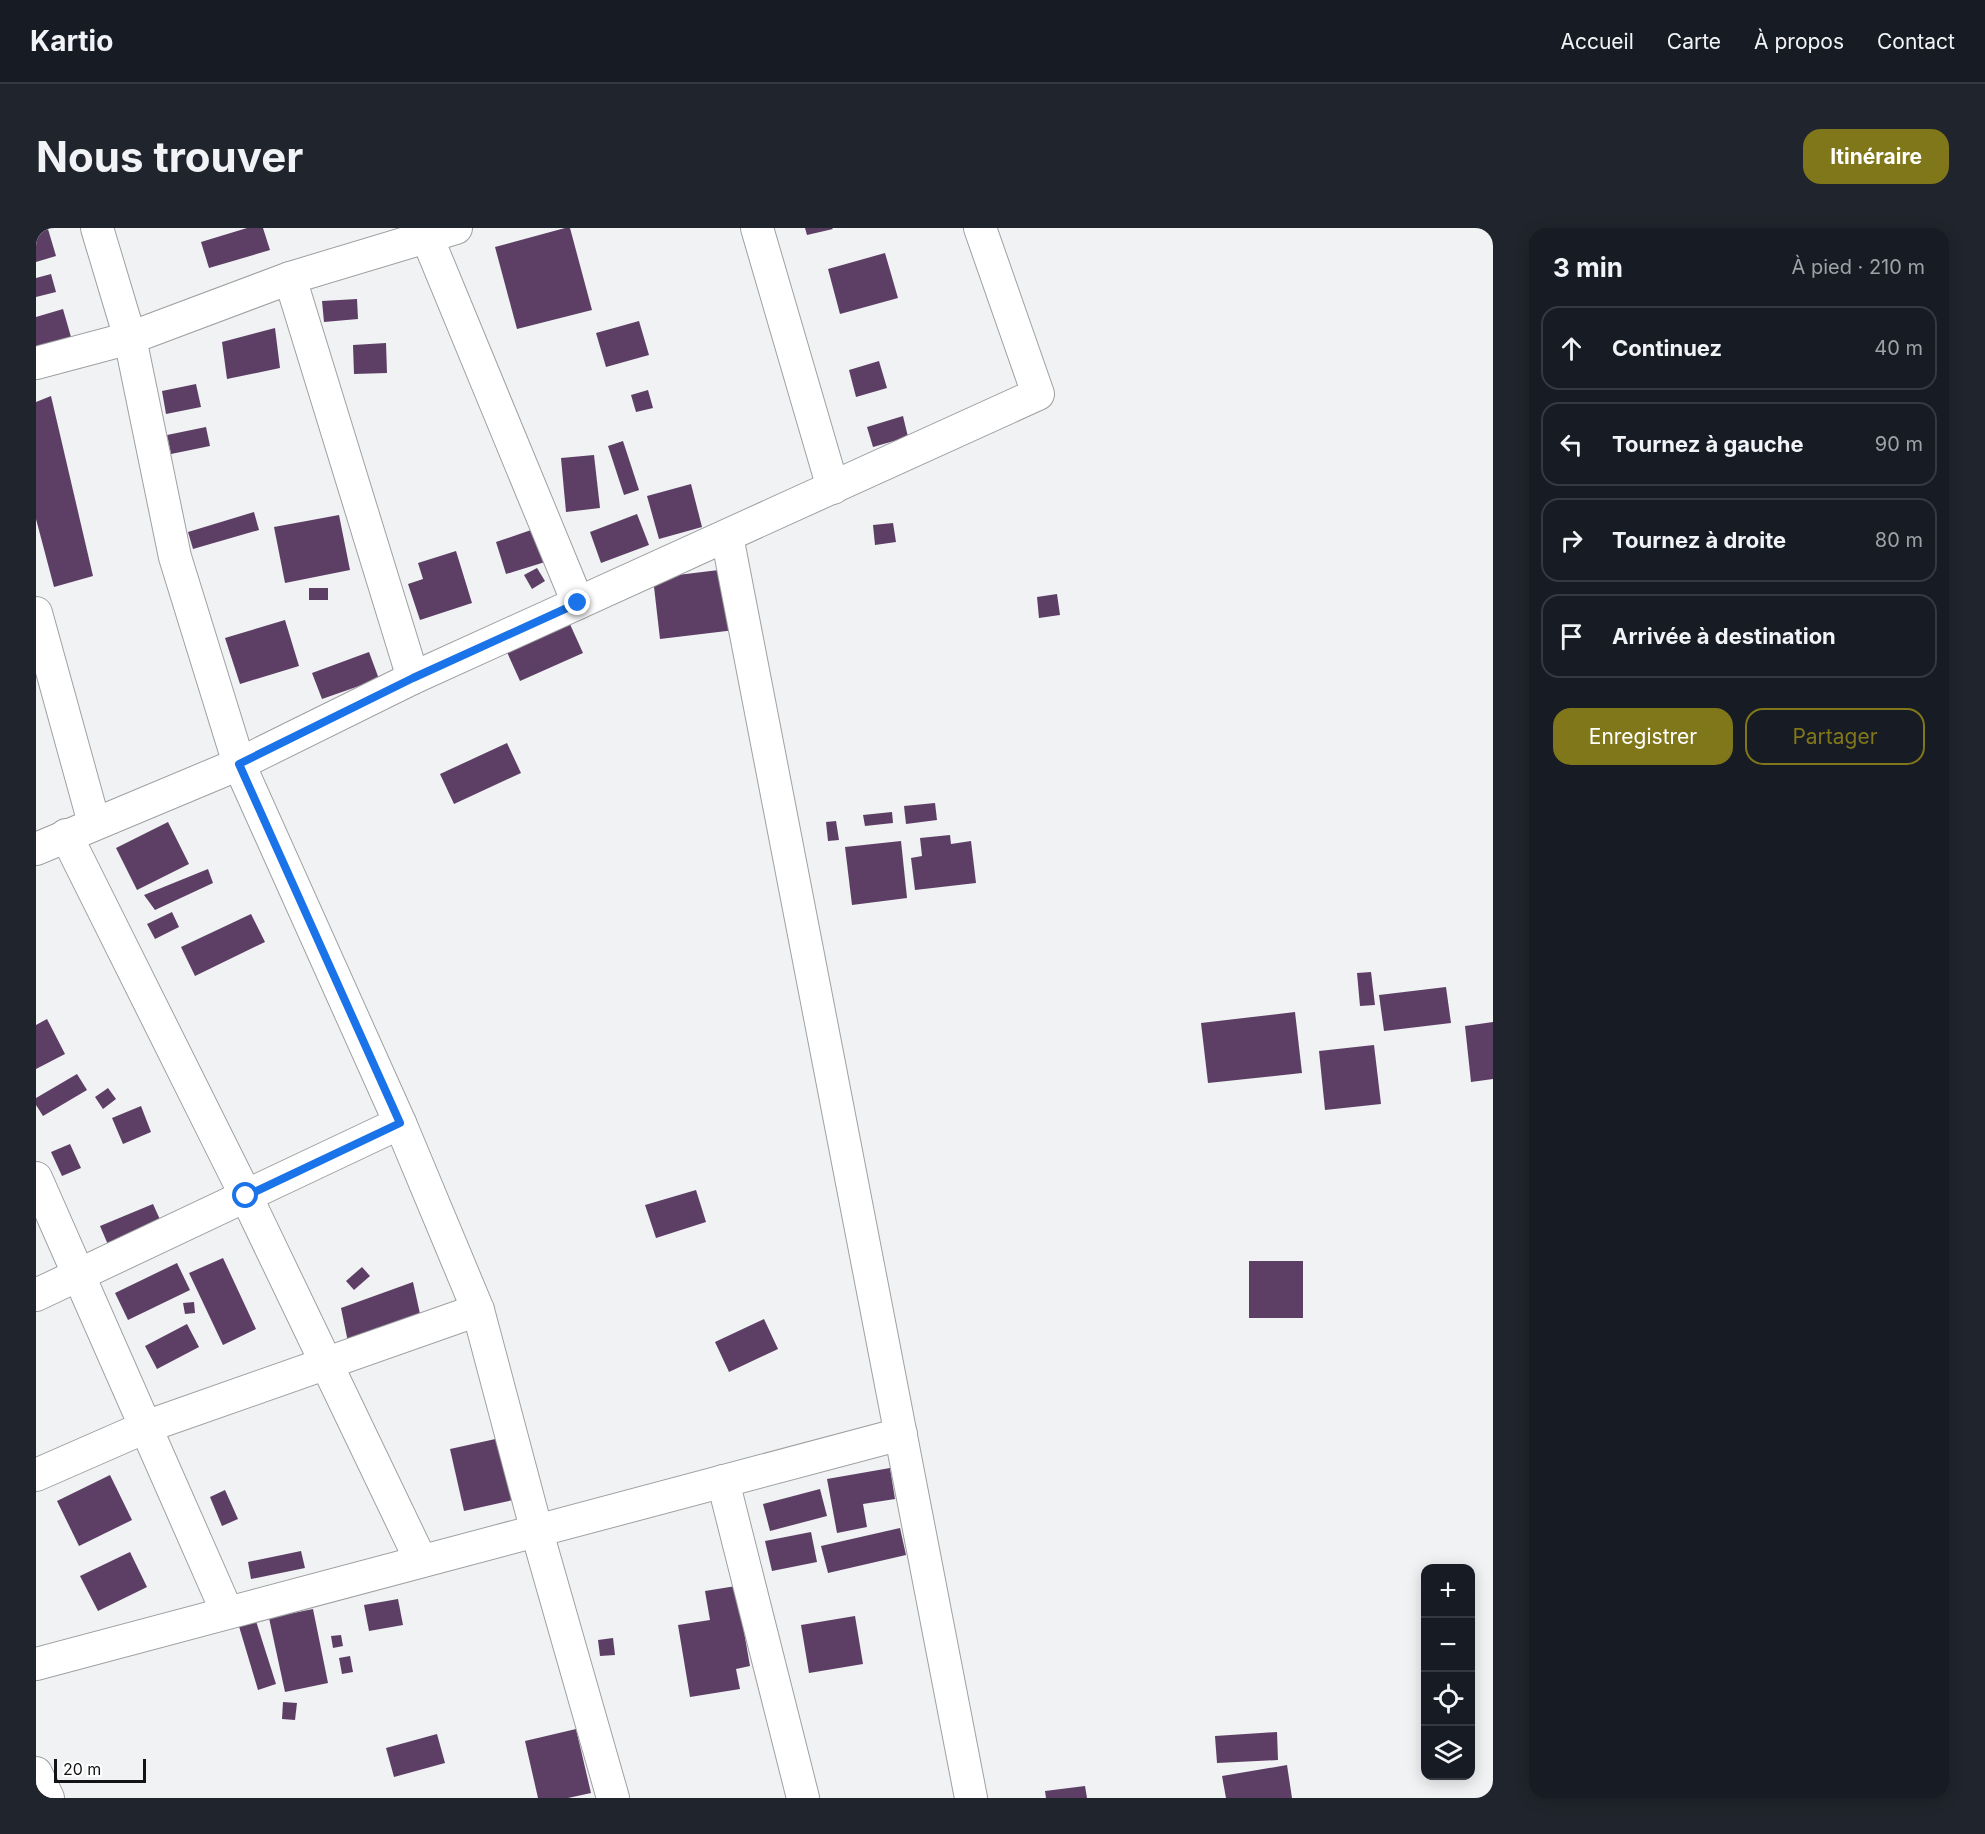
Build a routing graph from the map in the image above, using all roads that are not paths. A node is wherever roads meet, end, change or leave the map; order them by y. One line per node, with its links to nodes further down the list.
1 (97, 228): 7 (street)
2 (456, 228): 5 (street)
3 (757, 228): 9 (street)
4 (980, 228): 9 (street)
5 (427, 237): 6 (street); 11 (street)
6 (290, 278): 7 (street); 13 (street)
7 (130, 338): 8 (street); 14 (street)
8 (36, 363)
9 (833, 488): 10 (street)
10 (727, 536): 11 (street); 26 (street)
11 (578, 603): 13 (street)
12 (36, 614): 15 (street)
13 (413, 678): 14 (street)
14 (239, 764): 15 (street); 18 (street)
15 (94, 822): 16 (street)
16 (66, 835): 17 (street); 20 (street)
17 (36, 849)
18 (400, 1123): 20 (street); 23 (street)
19 (36, 1178): 21 (street)
20 (246, 1196): 21 (street); 24 (street)
21 (80, 1274): 22 (street); 25 (street)
22 (36, 1295)
23 (478, 1310): 24 (street); 29 (street)
24 (326, 1362): 25 (street); 30 (street)
25 (148, 1426): 27 (street); 31 (street)
26 (900, 1434): 28 (street); 35 (street)
27 (36, 1475)
28 (723, 1481): 29 (street); 34 (street)
29 (537, 1532): 30 (street); 33 (street)
30 (421, 1561): 31 (street)
31 (227, 1612): 32 (street)
32 (36, 1664)
33 (613, 1798)
34 (803, 1798)
35 (971, 1798)

